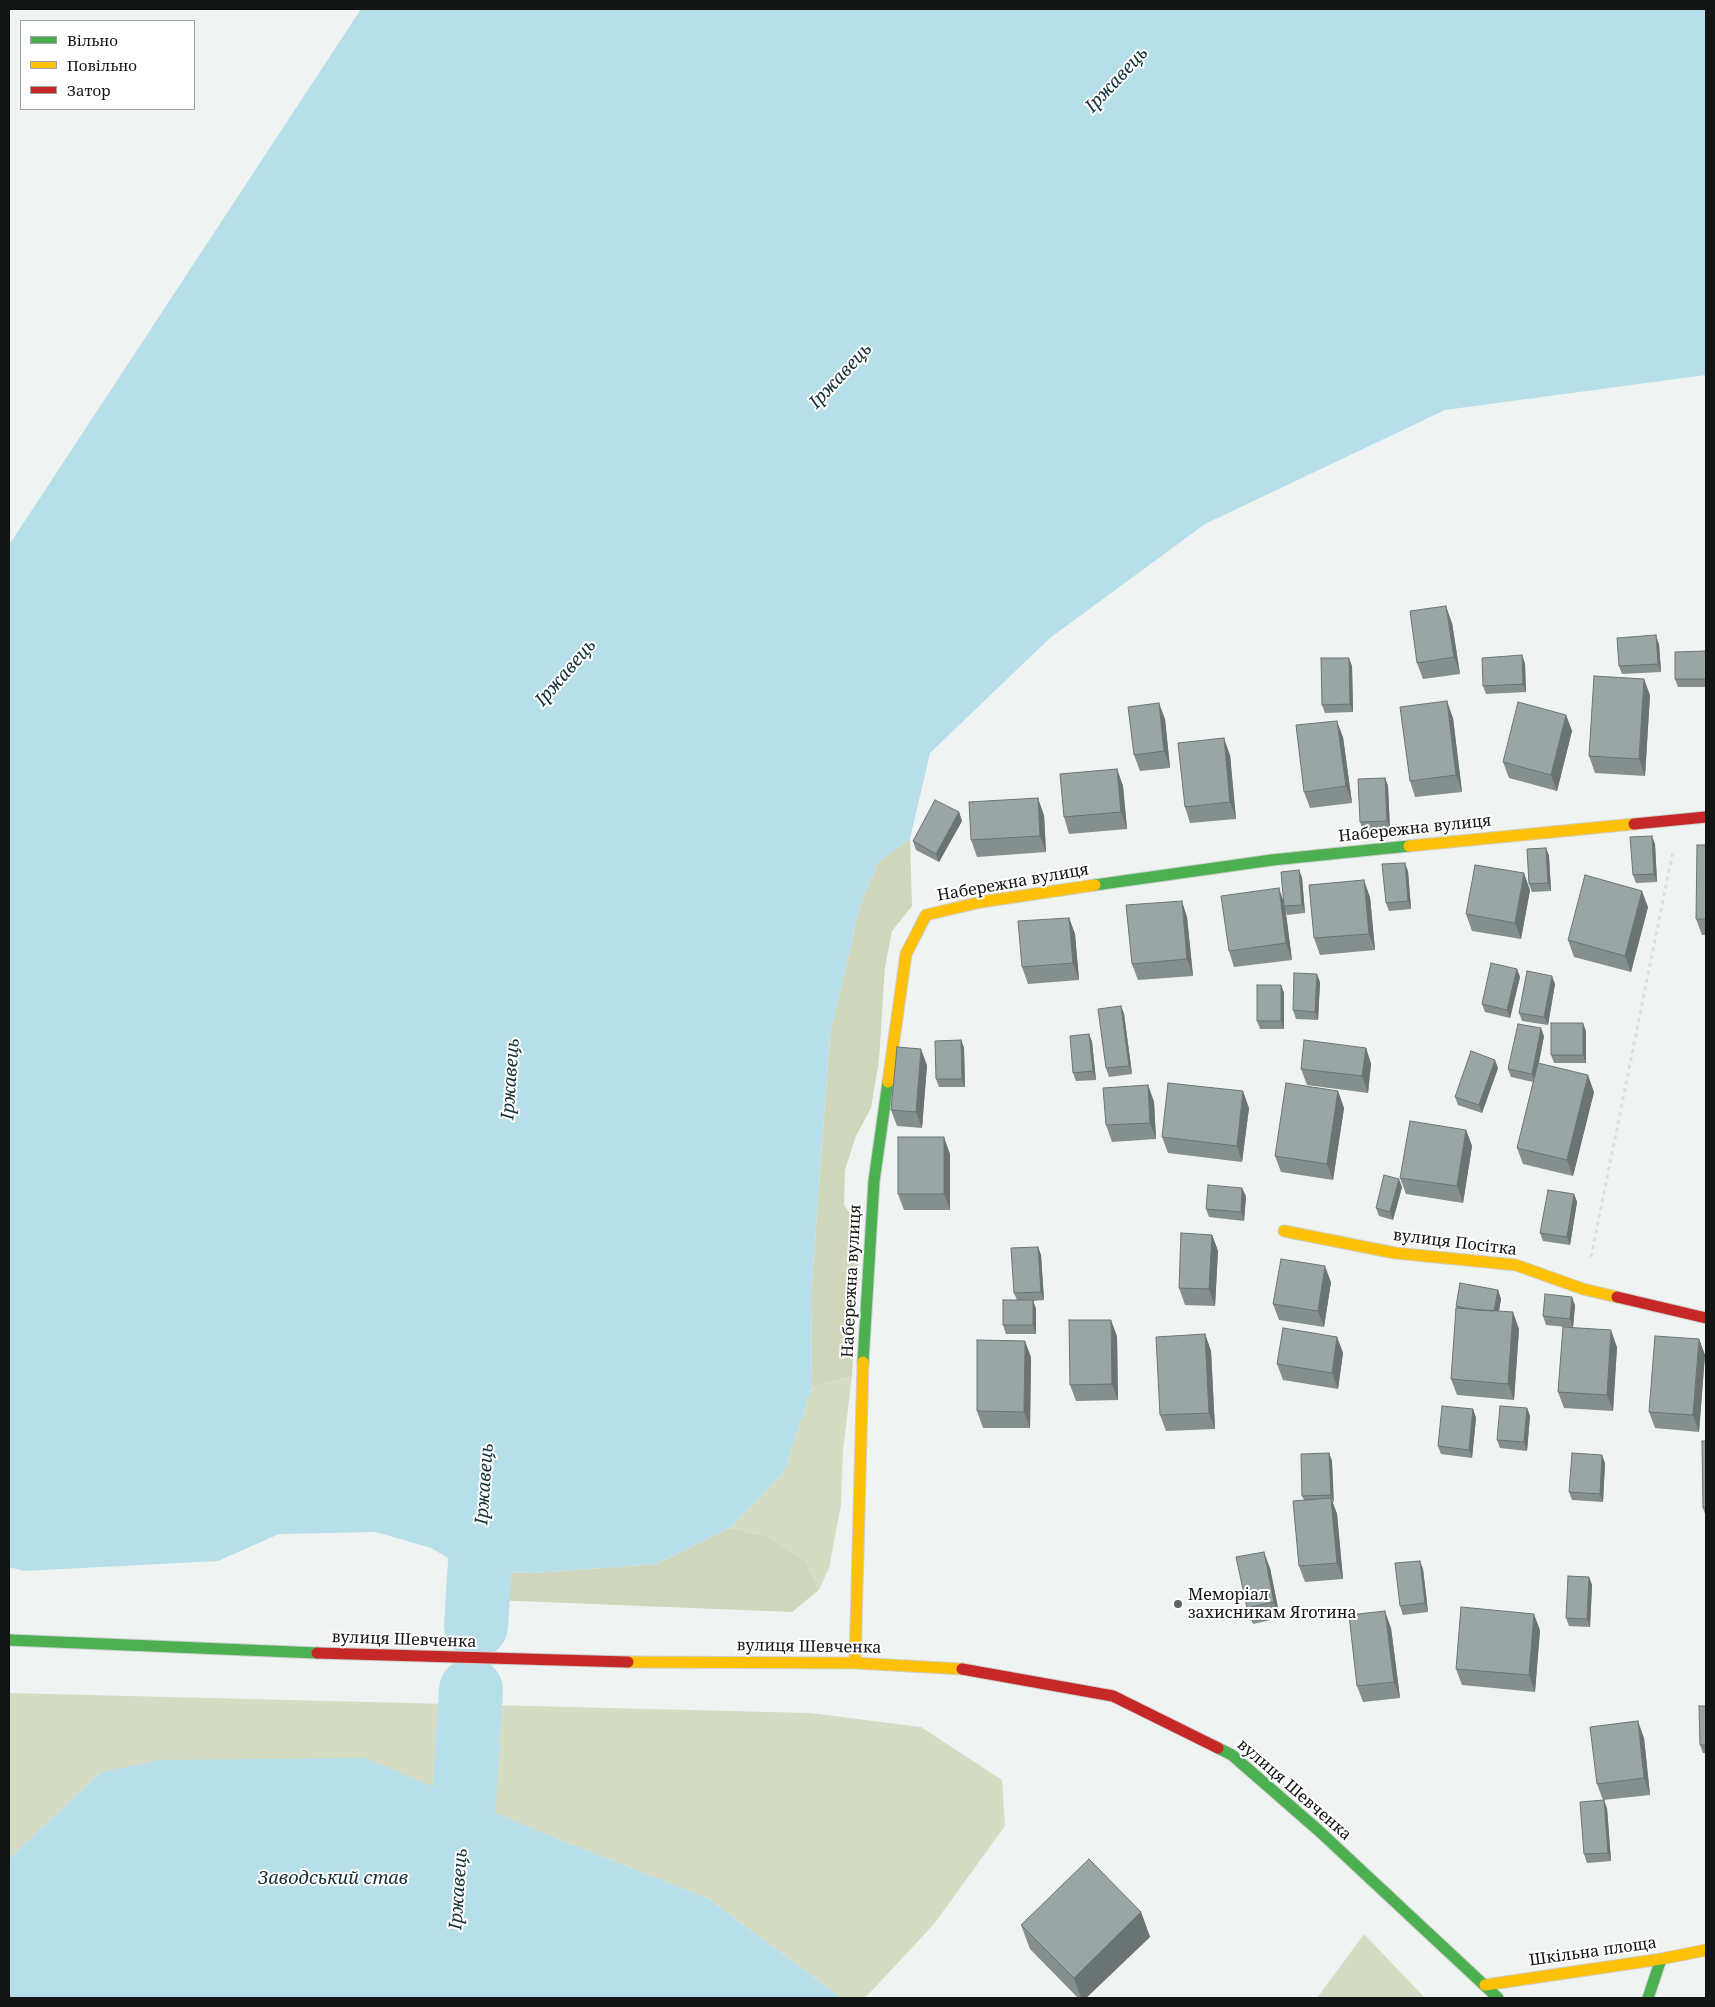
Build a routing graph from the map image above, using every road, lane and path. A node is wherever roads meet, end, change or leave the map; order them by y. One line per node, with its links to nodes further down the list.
1 (1706, 817): 2 (street, Набережна вулиця)
2 (1679, 819): 4 (path); 7 (street, Набережна вулиця)
3 (1284, 1231): 4 (street, вулиця Посітка)
4 (1583, 1289): 5 (street, вулиця Посітка)
5 (1706, 1318)
6 (9, 1640): 7 (street, вулиця Шевченка)
7 (855, 1663): 10 (street, вулиця Шевченка)
8 (1706, 1950): 9 (street, Шкільна площа)
9 (1661, 1959): 10 (street, Шкільна площа); 12 (street)
10 (1484, 1984): 11 (street, вулиця Шевченка)
11 (1498, 1998)
12 (1648, 1998)

